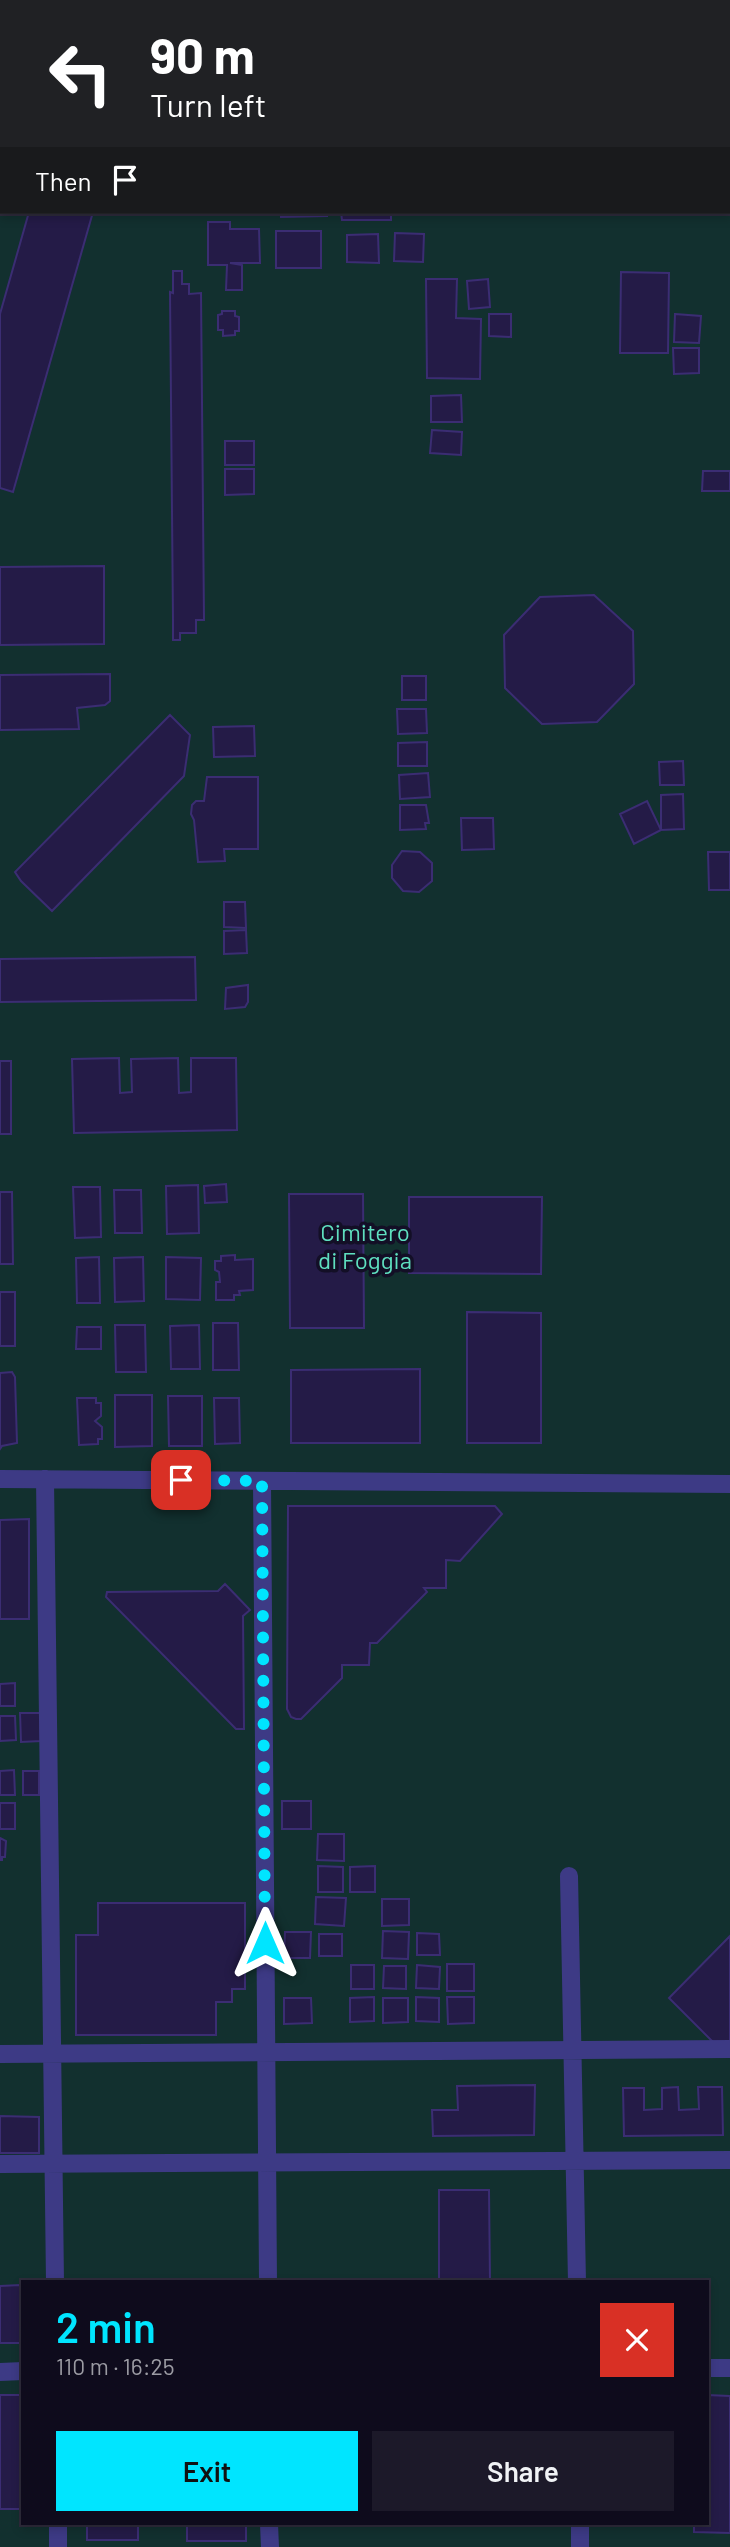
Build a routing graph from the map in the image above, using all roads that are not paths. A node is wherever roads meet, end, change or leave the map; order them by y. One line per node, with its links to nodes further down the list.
1 (0, 1479): 2 (lane)
2 (45, 1479): 3 (lane); 9 (lane)
3 (262, 1481): 4 (lane); 8 (lane)
4 (730, 1484)
5 (569, 1876): 7 (lane)
6 (730, 2049): 7 (lane)
7 (574, 2050): 8 (lane); 12 (lane)
8 (266, 2052): 9 (lane); 13 (lane)
9 (52, 2053): 10 (lane); 14 (lane)
10 (0, 2054)
11 (730, 2160): 12 (lane)
12 (575, 2161): 13 (lane); 18 (lane)
13 (267, 2162): 14 (lane); 17 (lane)
14 (53, 2163): 15 (lane); 16 (lane)
15 (0, 2164)
16 (55, 2280)
17 (268, 2280)
18 (576, 2280)
19 (709, 2368): 20 (lane)
20 (730, 2368)
21 (0, 2371): 22 (lane)
22 (21, 2371)
23 (58, 2525): 26 (lane)
24 (270, 2525): 27 (lane)
25 (580, 2525): 28 (lane)
26 (58, 2547)
27 (270, 2547)
28 (580, 2547)

